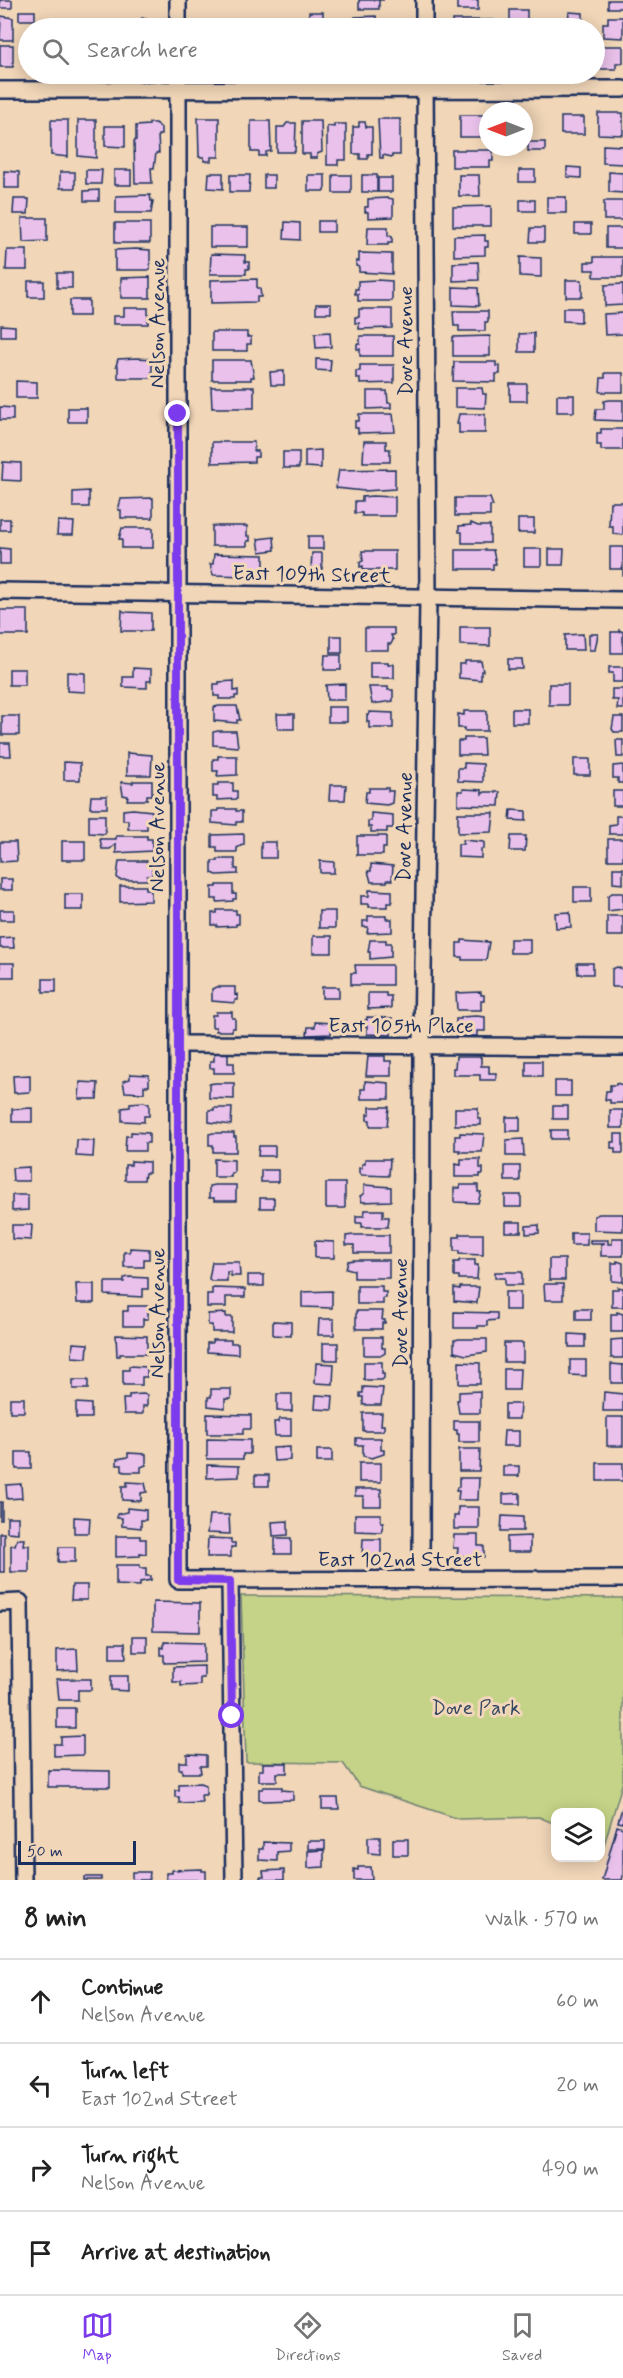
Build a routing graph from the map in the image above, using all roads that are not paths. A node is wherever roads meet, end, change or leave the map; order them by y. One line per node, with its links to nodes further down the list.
1 (178, 0): 3 (street)
2 (424, 0): 4 (street)
3 (178, 18)
4 (424, 18)
5 (178, 84): 10 (street, Nelson Avenue)
6 (425, 84): 7 (street, Dove Avenue)
7 (425, 89): 8 (street); 10 (street); 13 (street, Dove Avenue)
8 (623, 89)
9 (0, 90): 10 (street)
10 (178, 91): 12 (street, Nelson Avenue)
11 (0, 591): 12 (street, East 109th Street)
12 (178, 593): 13 (street, East 109th Street); 15 (street, Nelson Avenue)
13 (428, 598): 14 (street, East 109th Street); 16 (street, Dove Avenue)
14 (623, 600)
15 (178, 1044): 16 (street, East 105th Place); 19 (street, Nelson Avenue)
16 (422, 1046): 17 (street, East 105th Place); 20 (street, Dove Avenue)
17 (623, 1047)
18 (623, 1579): 20 (street, East 102nd Street)
19 (178, 1580): 21 (street, East 102nd Street)
20 (421, 1580): 21 (street, East 102nd Street)
21 (230, 1581): 24 (street)
22 (0, 1603): 23 (street)
23 (23, 1880)
24 (234, 1880)

